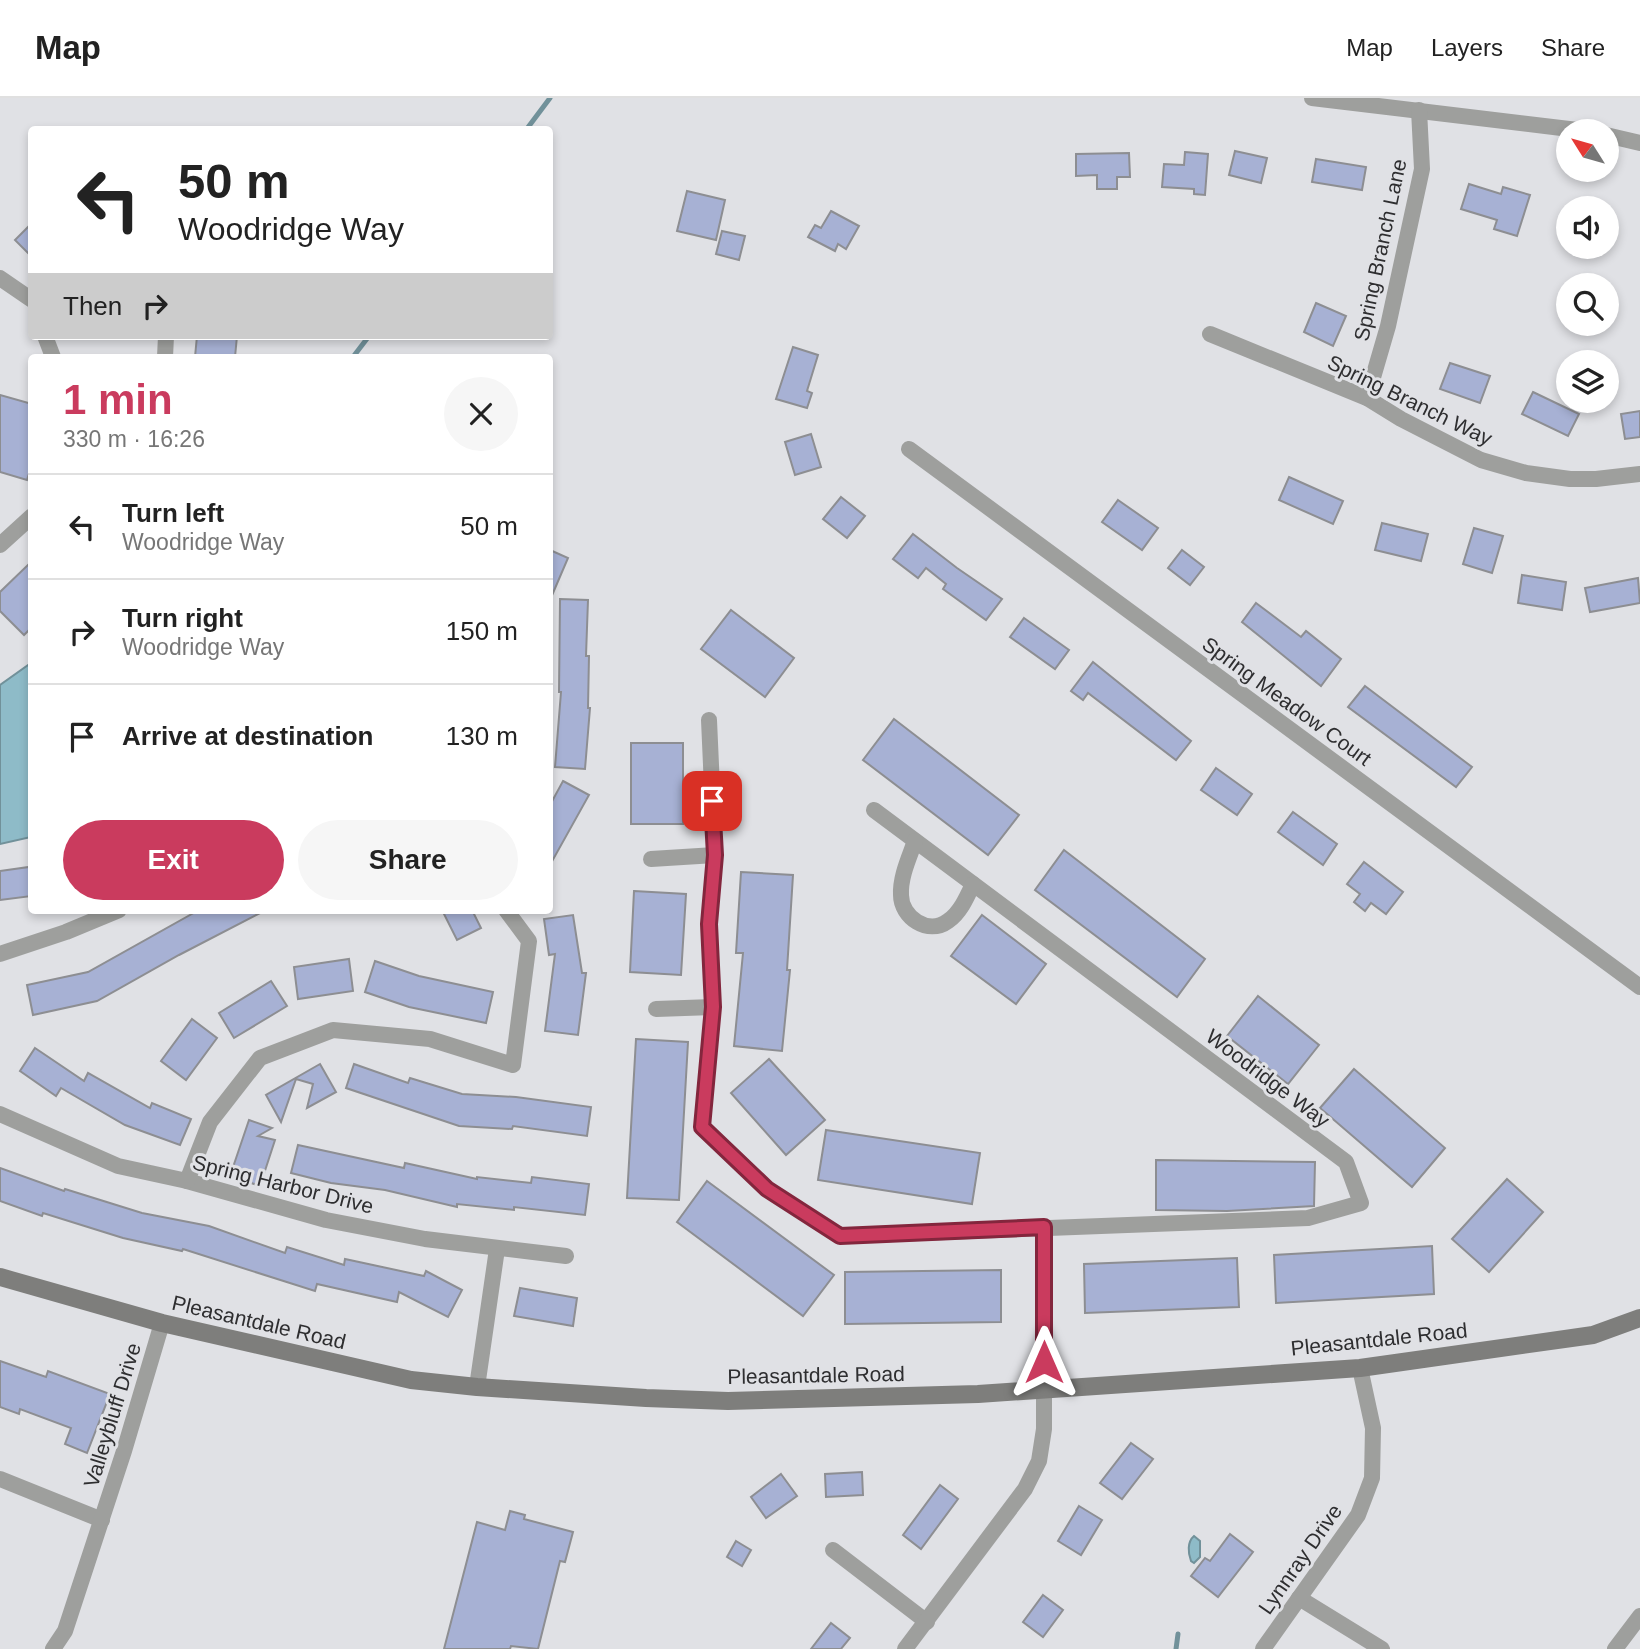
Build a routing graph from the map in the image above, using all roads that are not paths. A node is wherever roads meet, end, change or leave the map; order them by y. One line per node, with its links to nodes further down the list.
1 (1312, 98): 2 (street)
2 (1419, 110): 3 (street); 9 (street, Spring Branch Lane)
3 (1556, 127)
4 (1619, 138): 5 (street)
5 (1640, 143)
6 (0, 278): 7 (street)
7 (28, 297)
8 (1210, 334): 9 (street, Spring Branch Way)
9 (1367, 398): 11 (street, Spring Branch Way)
10 (909, 449): 23 (street, Spring Meadow Court)
11 (1640, 474)
12 (28, 520): 13 (street)
13 (0, 545)
14 (709, 720): 17 (street, Woodridge Way)
15 (874, 810): 16 (street, Woodridge Way)
16 (915, 841): 19 (street, Woodridge Way); 19 (street)
17 (715, 855): 18 (street); 24 (street, Woodridge Way)
18 (651, 859)
19 (973, 884): 28 (street, Woodridge Way)
20 (109, 914): 22 (street)
21 (509, 914): 27 (street)
22 (0, 954)
23 (1640, 987)
24 (713, 1007): 25 (street); 28 (street, Woodridge Way)
25 (656, 1009)
26 (0, 1114): 27 (street, Spring Harbor Drive)
27 (187, 1181): 29 (street, Spring Harbor Drive)
28 (1044, 1227): 36 (street)
29 (497, 1249): 30 (street, Spring Harbor Drive); 35 (street)
30 (566, 1256)
31 (0, 1277): 33 (main road, Pleasantdale Road)
32 (1640, 1318): 34 (main road, Pleasantdale Road)
33 (162, 1323): 35 (main road, Pleasantdale Road); 38 (street, Valleybluff Drive)
34 (1360, 1368): 36 (main road, Pleasantdale Road); 40 (street, Lynnray Drive)
35 (477, 1387): 36 (main road, Pleasantdale Road)
36 (1044, 1389): 42 (street)
37 (0, 1479): 38 (street, Valleybluff Drive)
38 (102, 1520): 43 (street, Valleybluff Drive)
39 (833, 1550): 42 (street)
40 (1299, 1598): 45 (street, Lynnray Drive); 46 (street)
41 (1640, 1616): 47 (street)
42 (927, 1622): 44 (street)
43 (53, 1649)
44 (905, 1649)
45 (1263, 1649)
46 (1382, 1649)
47 (1615, 1649)

